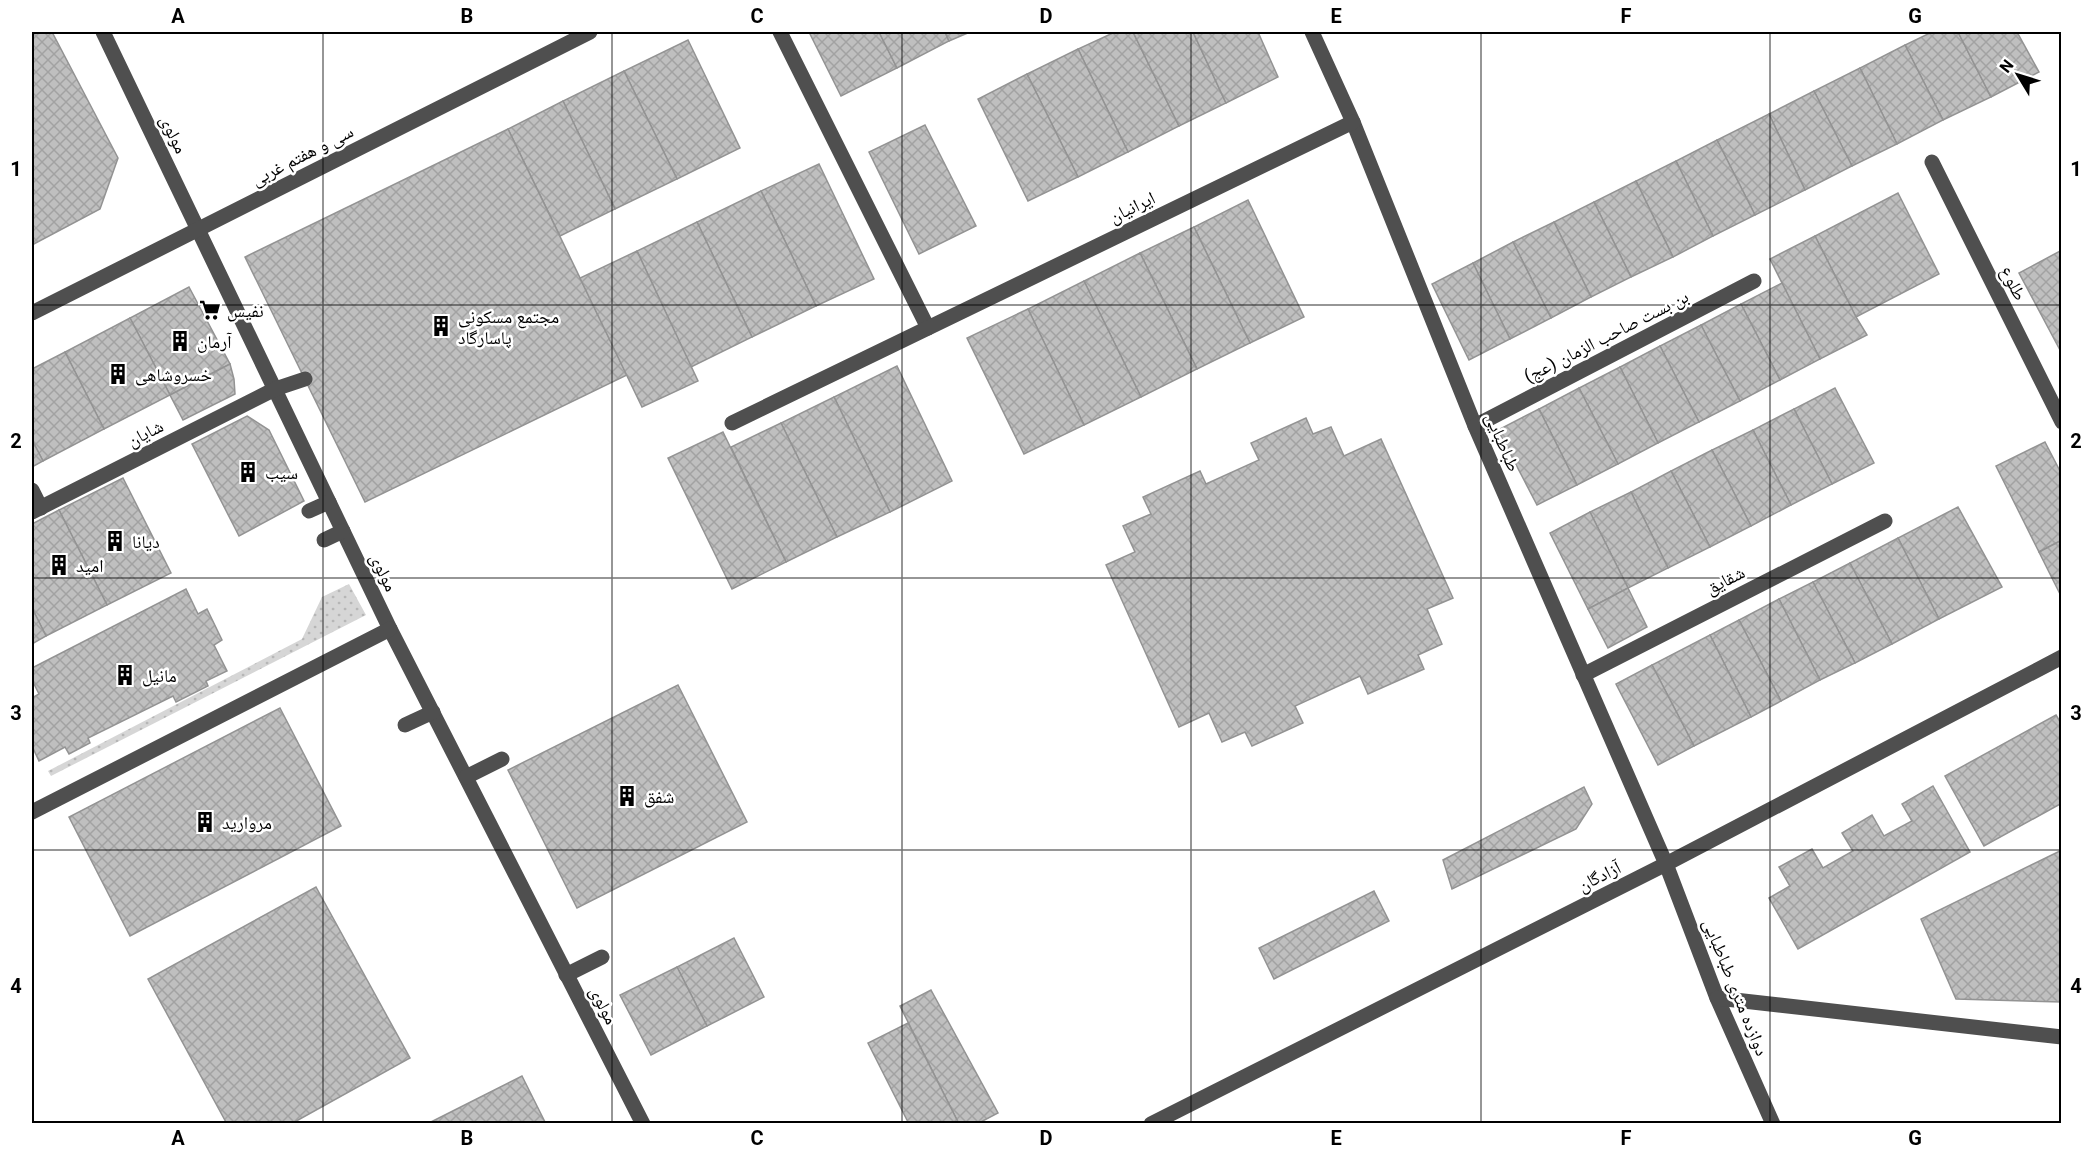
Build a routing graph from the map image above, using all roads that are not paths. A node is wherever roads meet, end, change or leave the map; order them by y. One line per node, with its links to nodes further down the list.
1 (102, 32): 7 (street, مولوی)
2 (590, 32): 7 (street, سی و هفتم غربی)
3 (780, 32): 10 (street)
4 (1312, 32): 5 (street, طباطبایی)
5 (1353, 122): 10 (street, ایرانیان); 15 (street, طباطبایی)
6 (1932, 162): 13 (street, طلوع)
7 (198, 229): 9 (street, سی و هفتم غربی); 12 (street, مولوی)
8 (1755, 281): 15 (street, بن بست صاحب الزمان (عج))
9 (32, 313)
10 (928, 328): 14 (street, ایرانیان)
11 (304, 379): 12 (street, شایان)
12 (275, 389): 17 (street, مولوی); 18 (street, شایان)
13 (2061, 422)
14 (732, 423)
15 (1475, 426): 25 (street, طباطبایی)
16 (32, 490): 18 (street)
17 (329, 502): 19 (street); 21 (street, مولوی)
18 (36, 510)
19 (309, 511)
20 (1885, 520): 25 (street, شقایق)
21 (343, 531): 22 (street); 23 (street, مولوی)
22 (324, 540)
23 (390, 629): 26 (street, مولوی); 30 (street)
24 (2061, 657): 31 (street, آزادگان)
25 (1583, 675): 31 (street, طباطبایی)
26 (433, 712): 27 (street); 29 (street, مولوی)
27 (405, 725)
28 (502, 759): 29 (street)
29 (466, 777): 33 (street, مولوی)
30 (32, 812)
31 (1666, 864): 34 (street, دوازده متری طباطبایی); 36 (street, آزادگان)
32 (602, 957): 33 (street)
33 (566, 975): 37 (street, مولوی)
34 (1717, 998): 35 (street); 39 (street, دوازده متری طباطبایی)
35 (2061, 1037)
36 (1170, 1119): 38 (street, آزادگان)
37 (643, 1124)
38 (1152, 1124)
39 (1773, 1124)

